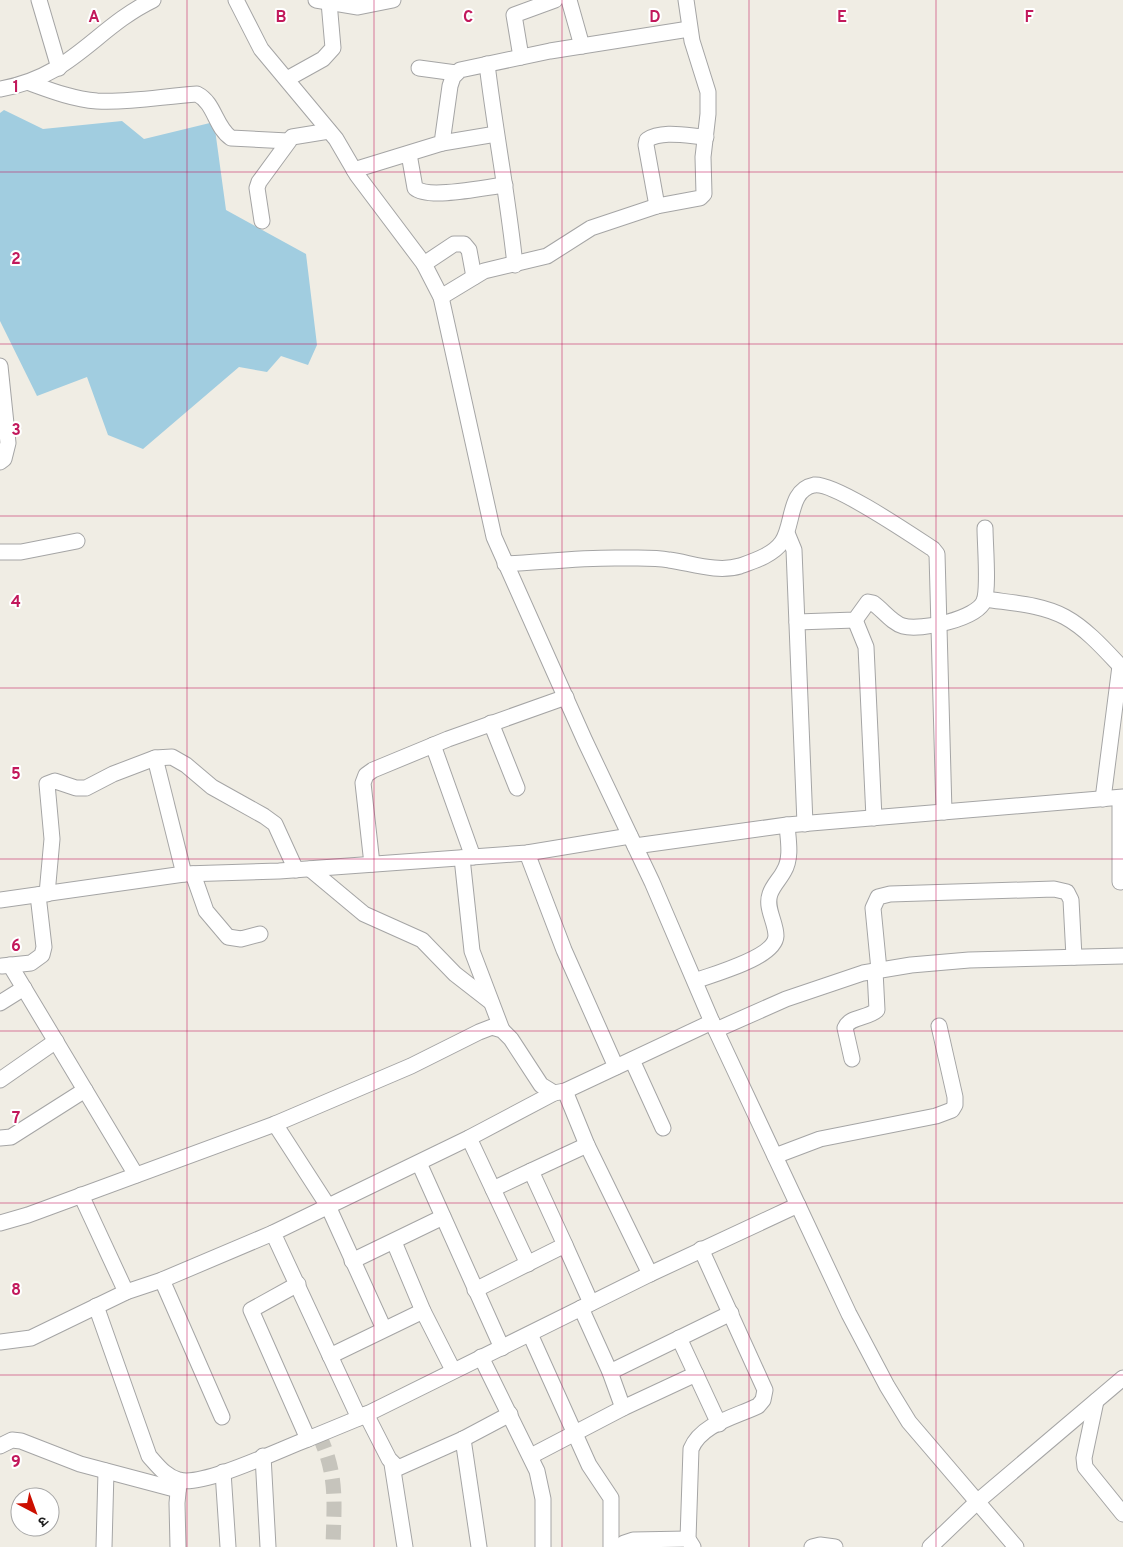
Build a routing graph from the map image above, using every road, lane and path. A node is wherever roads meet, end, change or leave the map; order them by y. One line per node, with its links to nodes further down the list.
1 (39, 0): 14 (street)
2 (154, 0): 9 (street)
3 (236, 0): 17 (street)
4 (393, 0): 8 (street)
5 (555, 0): 12 (street)
6 (569, 0): 11 (street)
7 (686, 0): 10 (street)
8 (322, 1): 17 (street)
9 (129, 6): 14 (street)
10 (689, 29): 11 (street); 22 (street)
11 (582, 46): 12 (street)
12 (522, 57): 13 (street)
13 (487, 64): 16 (street); 21 (street)
14 (60, 68): 18 (street)
15 (419, 68): 16 (street)
16 (456, 73): 24 (street)
17 (287, 79): 20 (street)
18 (30, 82): 19 (street); 23 (street)
19 (0, 89)
20 (329, 131): 23 (street); 26 (street)
21 (496, 134): 24 (street); 27 (street)
22 (706, 137): 28 (street); 28 (street)
23 (288, 141): 29 (street)
24 (442, 143): 25 (street)
25 (409, 154): 26 (street); 27 (street)
26 (354, 170): 30 (street)
27 (505, 185): 31 (street)
28 (657, 206): 31 (street)
29 (262, 221)
30 (424, 264): 32 (street); 33 (street)
31 (515, 265): 32 (street)
32 (474, 277): 33 (street)
33 (441, 297): 40 (street)
34 (0, 366): 35 (street)
35 (0, 462)
36 (985, 528): 41 (street)
37 (787, 533): 40 (street); 43 (street); 44 (street)
38 (77, 541): 39 (street)
39 (0, 552)
40 (506, 564): 46 (street)
41 (985, 599): 44 (street); 45 (street)
42 (855, 620): 43 (street); 44 (street); 54 (street)
43 (797, 622): 55 (street)
44 (938, 625): 53 (street)
45 (1122, 668): 52 (street)
46 (566, 697): 47 (street); 57 (street)
47 (491, 723): 48 (street); 50 (street)
48 (433, 745): 59 (street); 60 (street)
49 (155, 758): 61 (street); 62 (street); 64 (street)
50 (517, 788)
51 (1121, 798): 52 (street); 63 (street)
52 (1103, 799): 53 (street)
53 (944, 812): 54 (street)
54 (874, 818): 55 (street)
55 (805, 824): 56 (street)
56 (787, 825): 57 (street); 71 (street)
57 (633, 841): 58 (street); 71 (street)
58 (527, 853): 59 (street); 81 (street)
59 (468, 858): 60 (street); 73 (street)
60 (372, 864): 61 (street)
61 (303, 869): 62 (street); 73 (street)
62 (188, 874): 64 (street); 66 (street)
63 (1120, 882)
64 (43, 895): 65 (street); 69 (street)
65 (0, 900)
66 (260, 934)
67 (1123, 956): 68 (street)
68 (1074, 957): 70 (street); 70 (street)
69 (5, 966): 72 (street)
70 (877, 970): 75 (street); 79 (street)
71 (695, 981): 75 (street)
72 (24, 988): 74 (street); 78 (street)
73 (491, 1002): 77 (street)
74 (0, 1003)
75 (714, 1026): 80 (street); 90 (street)
76 (939, 1026): 90 (street)
77 (502, 1030): 84 (street); 85 (street)
78 (56, 1041): 82 (street); 83 (street)
79 (852, 1059)
80 (632, 1060): 81 (street); 86 (street)
81 (616, 1067): 84 (street)
82 (0, 1080)
83 (85, 1090): 87 (street); 93 (street)
84 (560, 1092): 88 (street); 89 (street)
85 (275, 1124): 93 (street); 97 (street)
86 (663, 1128)
87 (0, 1138)
88 (469, 1138): 91 (street); 94 (street)
89 (587, 1145): 92 (street); 106 (street)
90 (775, 1156): 96 (street)
91 (419, 1163): 97 (street); 98 (street)
92 (531, 1171): 94 (street); 102 (street)
93 (136, 1175): 95 (street)
94 (493, 1189): 105 (street)
95 (81, 1196): 99 (street); 110 (street)
96 (798, 1205): 103 (street); 142 (street)
97 (328, 1206): 100 (street); 104 (street)
98 (443, 1217): 101 (street); 109 (street)
99 (0, 1223)
100 (273, 1233): 107 (street); 108 (street)
101 (394, 1242): 104 (street); 113 (street)
102 (565, 1245): 105 (street); 112 (street)
103 (701, 1250): 106 (street); 114 (street)
104 (352, 1261): 115 (street)
105 (528, 1264): 109 (street)
106 (650, 1274): 112 (street)
107 (162, 1280): 110 (street); 130 (street)
108 (298, 1284): 120 (street); 133 (street)
109 (475, 1290): 119 (street)
110 (126, 1292): 111 (street)
111 (96, 1306): 118 (street); 141 (street)
112 (586, 1306): 116 (street); 123 (street)
113 (423, 1311): 115 (street); 122 (street)
114 (731, 1313): 117 (street); 131 (street)
115 (384, 1329): 120 (street)
116 (530, 1334): 119 (street); 132 (street)
117 (679, 1338): 123 (street); 124 (street)
118 (0, 1342)
119 (502, 1348): 121 (street)
120 (330, 1356): 129 (street)
121 (481, 1357): 122 (street); 128 (street)
122 (453, 1370): 129 (street)
123 (610, 1372): 127 (street)
124 (696, 1374): 127 (street); 131 (street)
125 (1123, 1378): 126 (street)
126 (1096, 1401): 142 (street); 143 (street)
127 (624, 1408): 132 (street)
128 (510, 1414): 134 (street); 137 (street)
129 (363, 1416): 133 (street); 138 (street)
130 (222, 1417)
131 (719, 1424): 144 (street)
132 (577, 1433): 137 (street); 152 (street)
133 (308, 1439): 136 (street)
134 (463, 1439): 138 (street); 150 (street)
135 (0, 1446): 139 (street)
136 (263, 1456): 140 (street); 148 (street)
137 (531, 1456): 151 (street)
138 (392, 1464): 149 (street)
139 (106, 1471): 141 (street); 145 (street)
140 (224, 1472): 141 (street); 147 (street)
141 (179, 1485): 146 (street)
142 (978, 1501): 156 (street); 157 (street)
143 (1123, 1514)
144 (690, 1543): 153 (street)
145 (104, 1547)
146 (178, 1547)
147 (228, 1547)
148 (268, 1547)
149 (404, 1547)
150 (479, 1547)
151 (543, 1547)
152 (611, 1547)
153 (620, 1547)
154 (812, 1547): 155 (street)
155 (834, 1547)
156 (930, 1547)
157 (1016, 1547)

